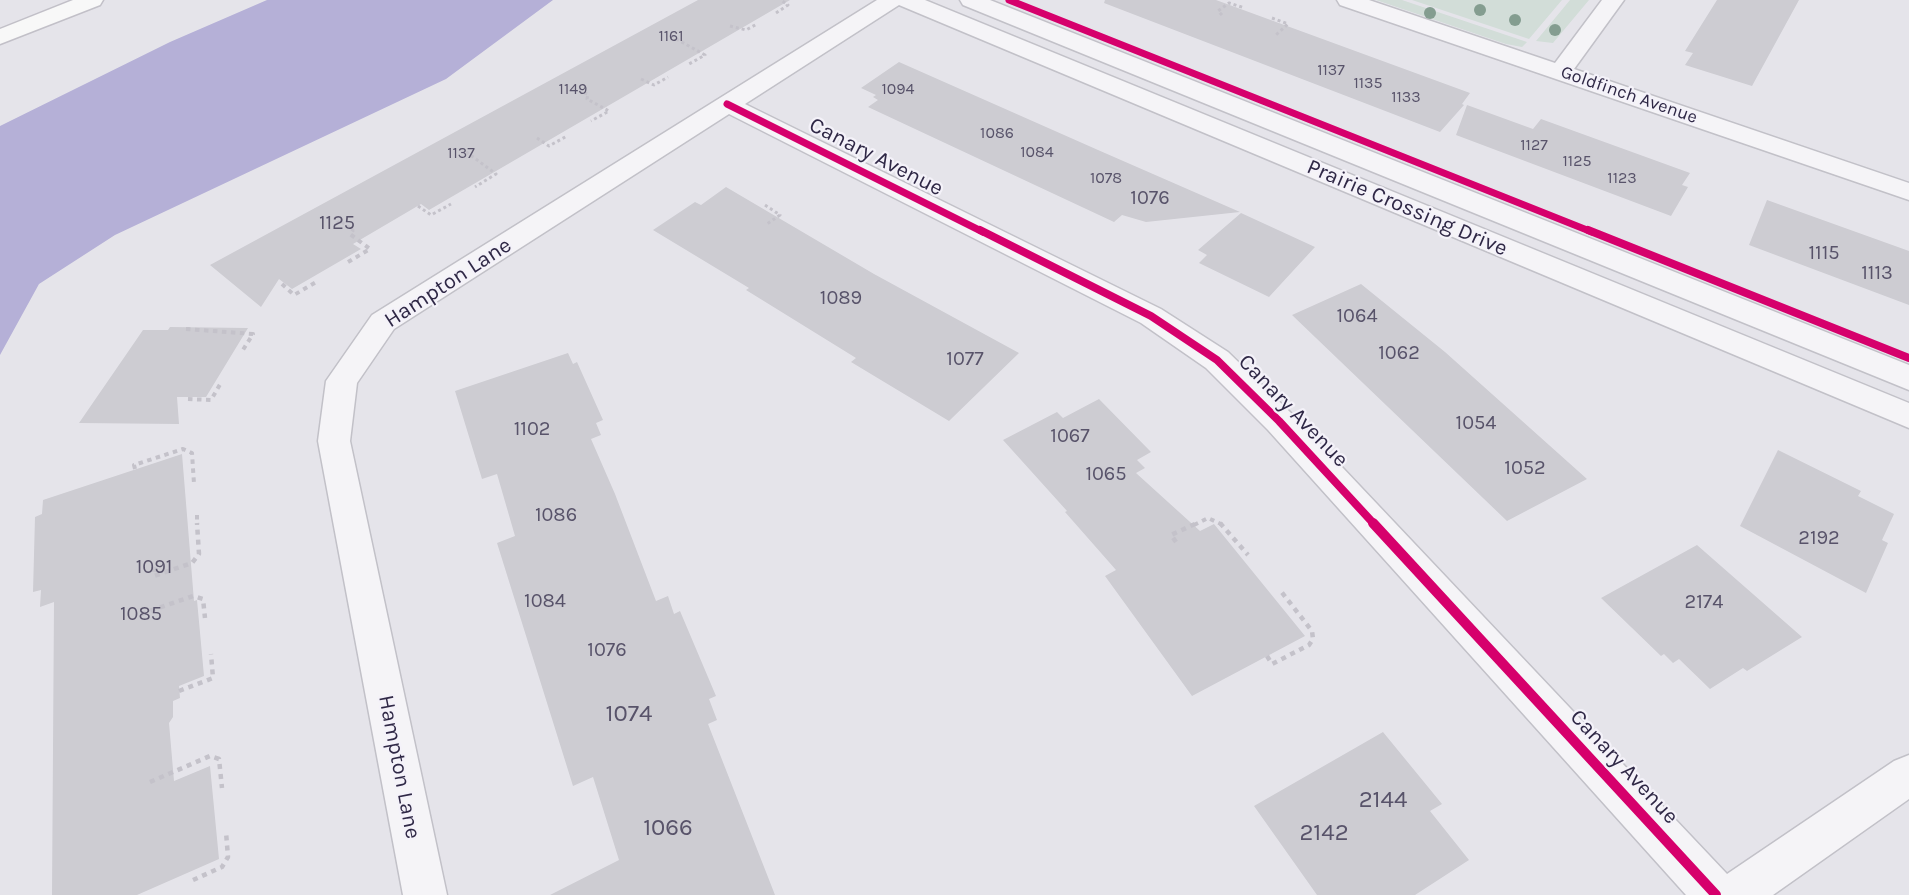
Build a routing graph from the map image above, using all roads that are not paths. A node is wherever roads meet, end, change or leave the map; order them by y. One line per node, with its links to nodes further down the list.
1 (92, 0): 7 (main road)
2 (892, 0): 9 (street, Hampton Lane)
3 (906, 0): 12 (street, Prairie Crossing Drive)
4 (971, 0): 11 (street, Prairie Crossing Drive)
5 (1348, 0): 8 (street, Goldfinch Avenue)
6 (1613, 0): 8 (street)
7 (0, 37)
8 (1561, 71): 10 (street, Goldfinch Avenue)
9 (728, 104): 14 (street, Hampton Lane); 15 (street, Canary Avenue)
10 (1909, 192)
11 (1909, 378)
12 (1909, 416)
13 (1909, 775): 16 (street)
14 (425, 895)
15 (1716, 895)
16 (1734, 895)

